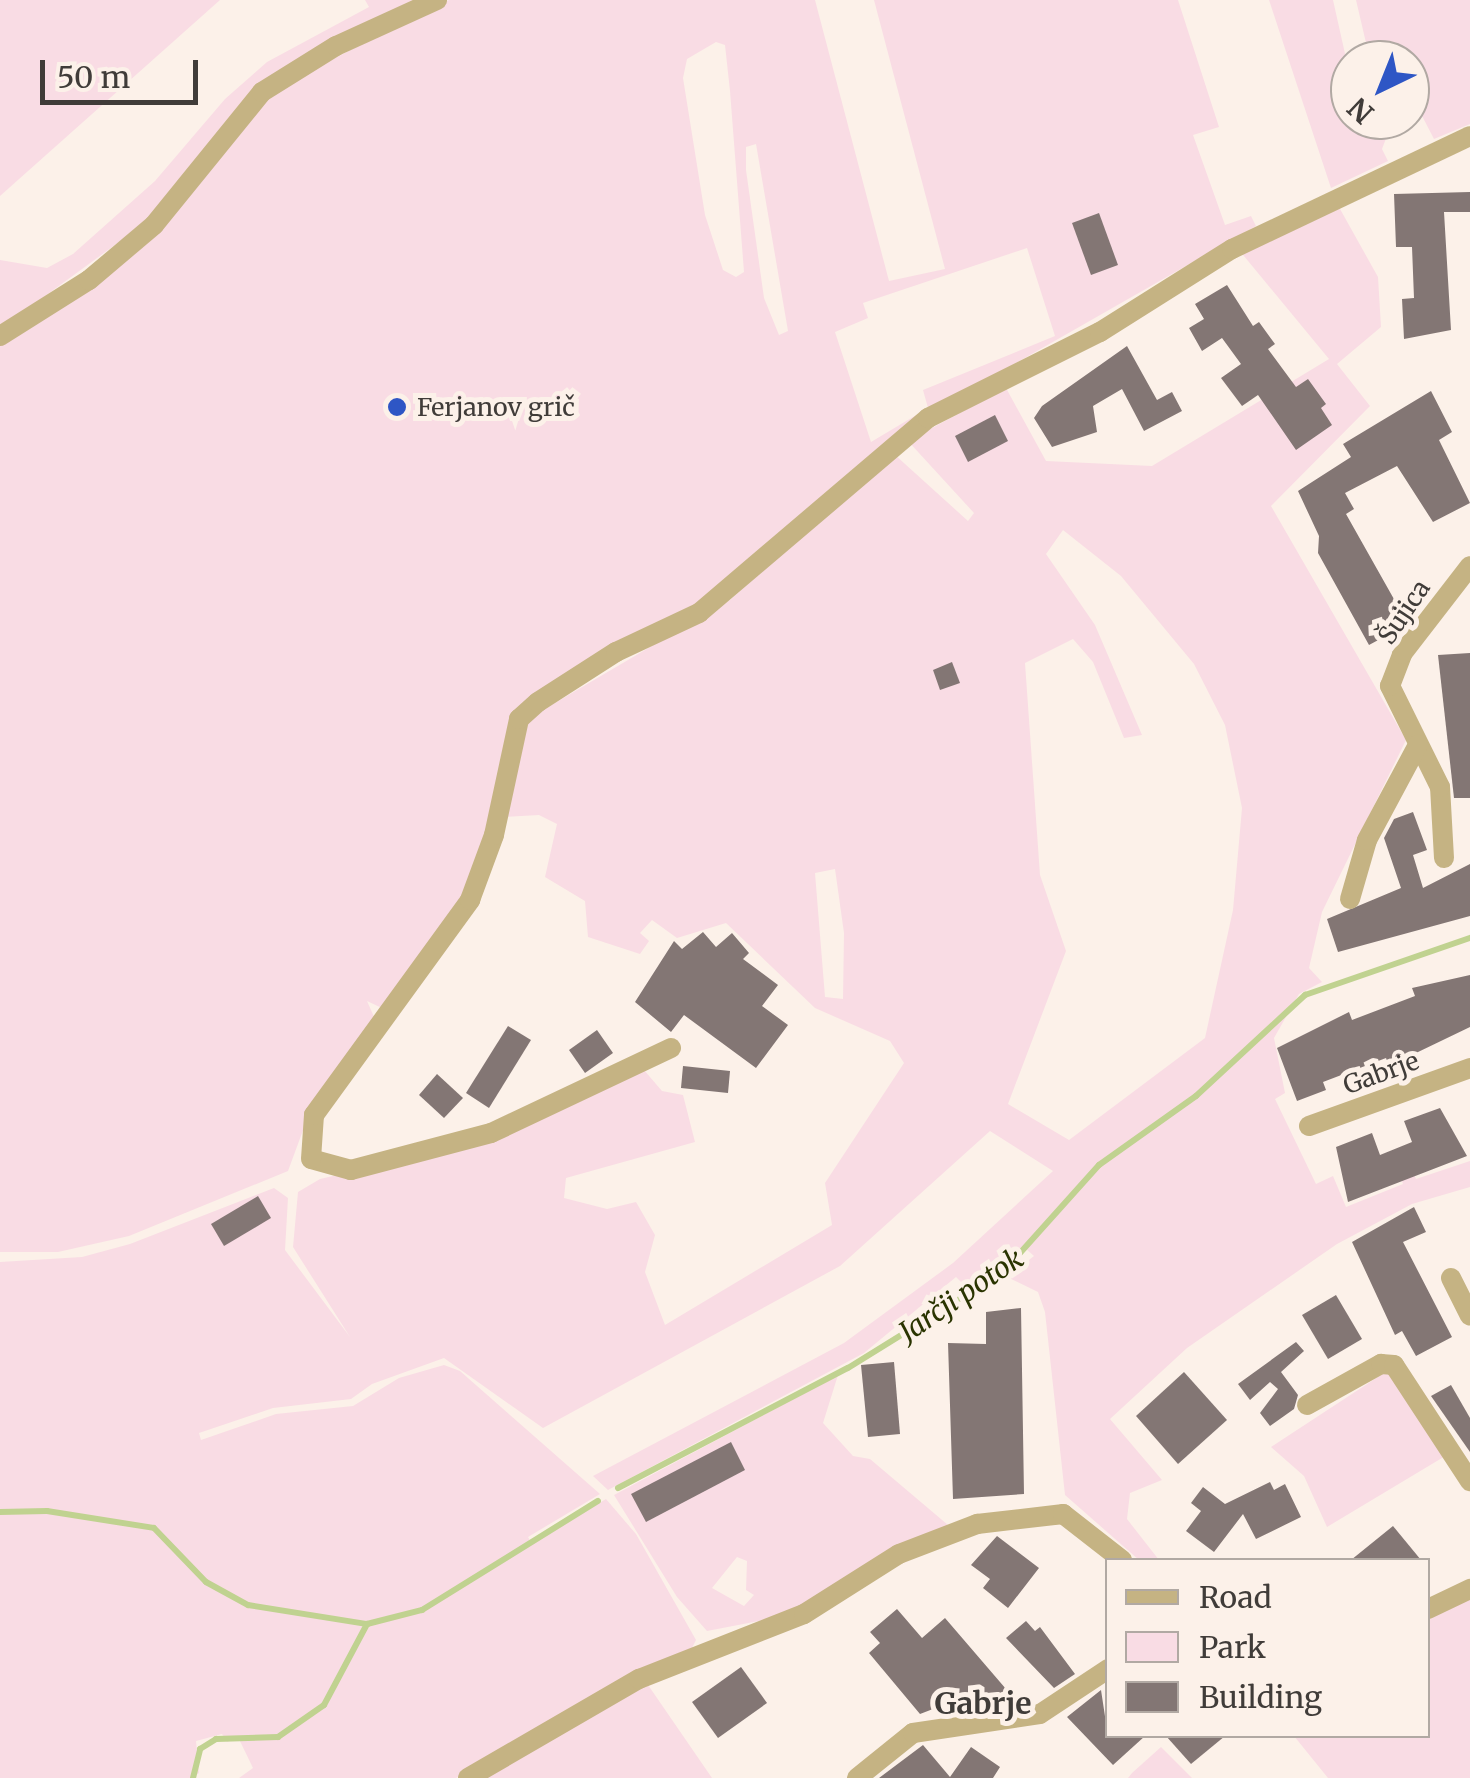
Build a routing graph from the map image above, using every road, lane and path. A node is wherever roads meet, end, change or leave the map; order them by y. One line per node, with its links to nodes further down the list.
1 (437, 0): 3 (street)
2 (1470, 136): 8 (street)
3 (0, 336)
4 (1470, 566): 5 (street, Šujica)
5 (1418, 745): 6 (street, Šujica); 7 (street)
6 (1444, 858)
7 (1350, 899)
8 (671, 1048)
9 (1470, 1068): 10 (street, Gabrje)
10 (1309, 1126)
11 (1450, 1278): 12 (street)
12 (1470, 1316)
13 (1307, 1405): 14 (street)
14 (1470, 1481)
15 (1119, 1558): 19 (street)
16 (1470, 1589): 17 (street)
17 (1430, 1607)
18 (1105, 1671): 20 (street)
19 (468, 1778)
20 (858, 1778)

